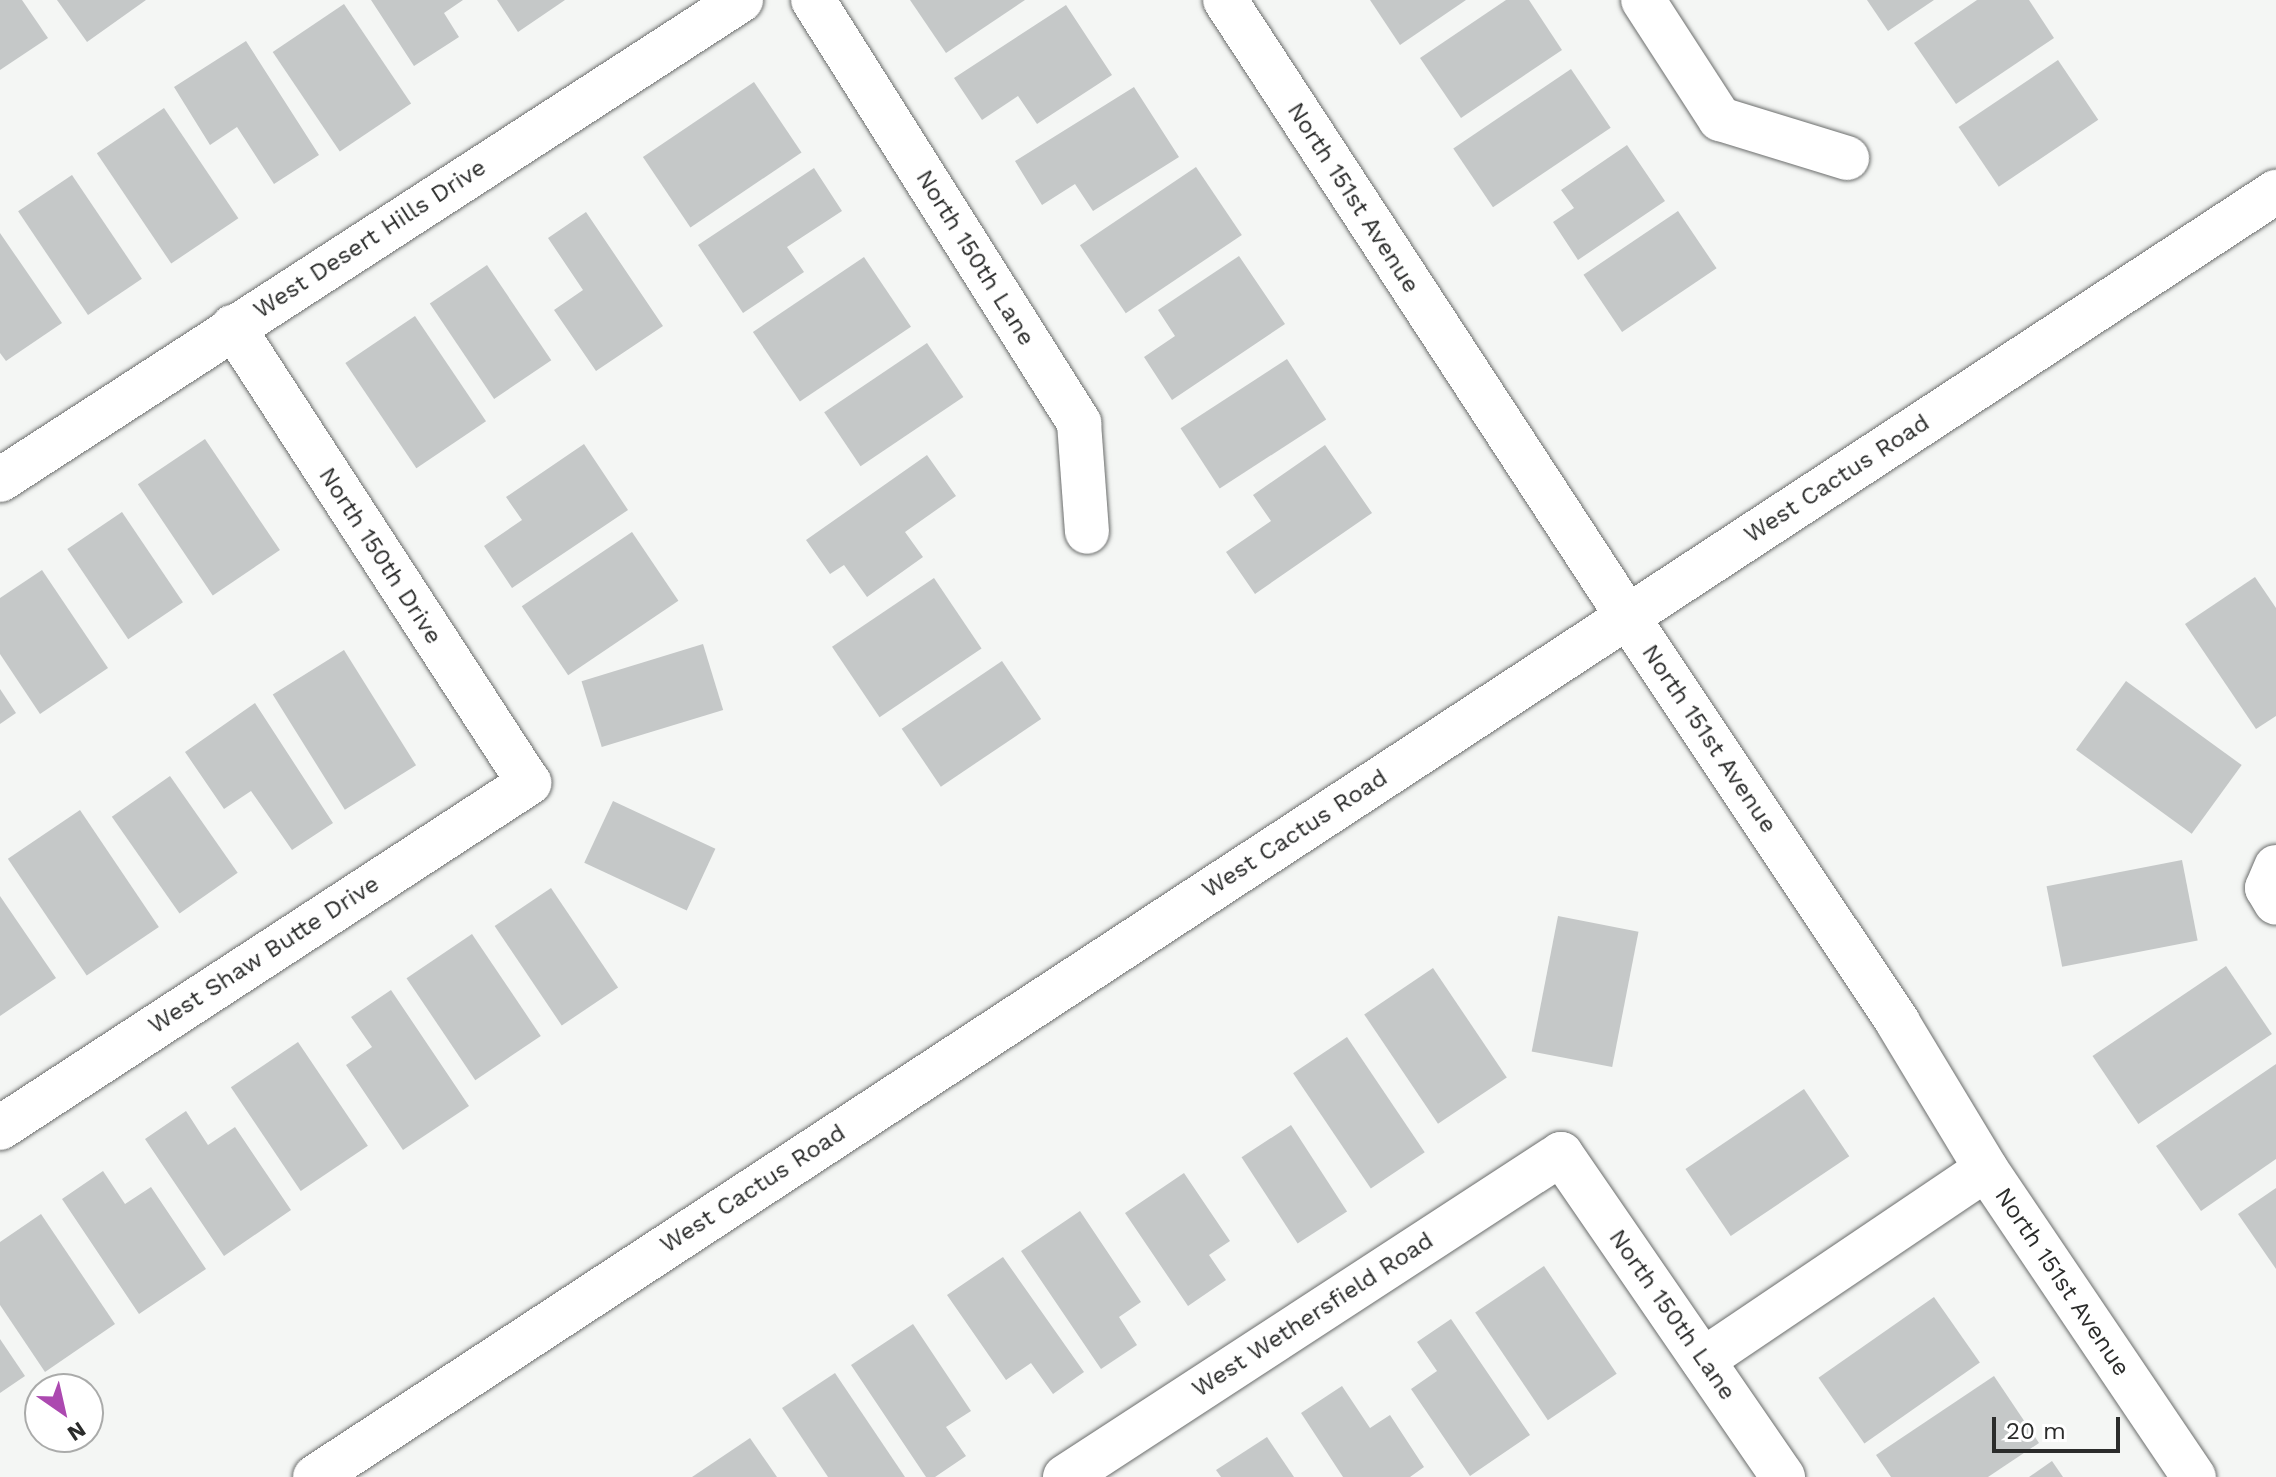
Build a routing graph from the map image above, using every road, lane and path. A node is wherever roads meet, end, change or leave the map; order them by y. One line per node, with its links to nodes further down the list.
1 (741, 0): 7 (street, West Desert Hills Drive)
2 (813, 0): 9 (street, North 150th Lane)
3 (1225, 0): 10 (street, North 151st Avenue)
4 (1643, 0): 5 (street)
5 (1847, 158)
6 (2276, 192): 10 (street, West Cactus Road)
7 (233, 327): 8 (street, West Desert Hills Drive); 11 (street, North 150th Drive)
8 (0, 480)
9 (1087, 532)
10 (1627, 616): 14 (street, North 151st Avenue); 16 (street, West Cactus Road)
11 (529, 783): 12 (street, West Shaw Butte Drive)
12 (0, 1128)
13 (1561, 1154): 15 (street, North 150th Lane); 17 (street, West Wethersfield Road)
14 (1986, 1169): 15 (street); 19 (street, North 151st Avenue)
15 (1703, 1360): 18 (street, North 150th Lane)
16 (315, 1477)
17 (1065, 1477)
18 (1783, 1477)
19 (2194, 1477)

